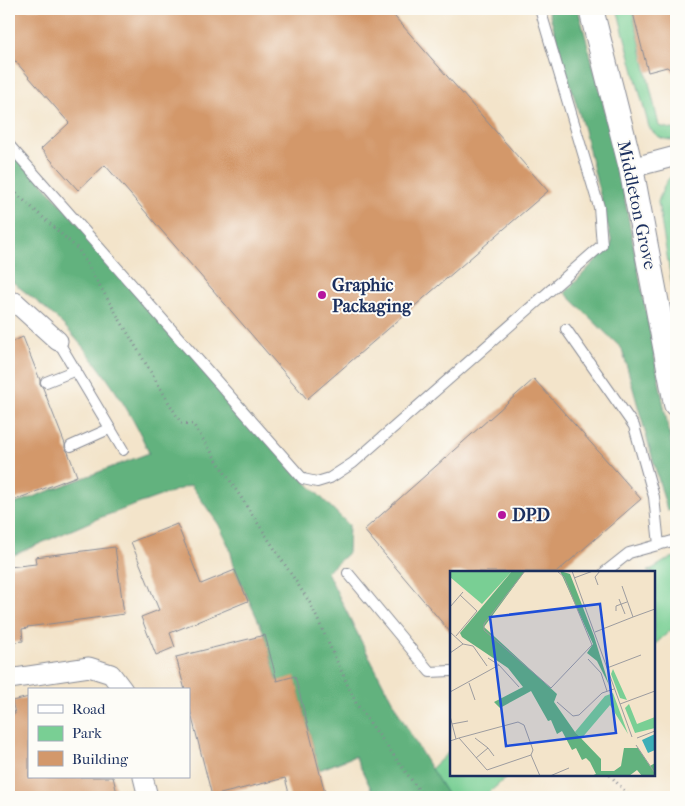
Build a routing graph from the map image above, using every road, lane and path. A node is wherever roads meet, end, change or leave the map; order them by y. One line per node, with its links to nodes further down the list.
1 (540, 9): 3 (lane)
2 (591, 9): 5 (street, Middleton Grove)
3 (9, 145)
4 (676, 156): 5 (street)
5 (631, 168): 12 (street, Middleton Grove)
6 (9, 187): 26 (path)
7 (11, 301): 9 (street)
8 (566, 329): 17 (lane)
9 (58, 341): 10 (lane)
10 (76, 370): 11 (lane); 13 (lane)
11 (46, 382)
12 (676, 402)
13 (109, 429): 14 (lane); 15 (lane)
14 (72, 446)
15 (123, 450)
16 (676, 540): 17 (lane)
17 (659, 544): 18 (lane)
18 (606, 571)
19 (348, 573): 20 (lane)
20 (450, 671)
21 (9, 679): 22 (street)
22 (122, 688)
23 (611, 776): 27 (path)
24 (143, 778): 25 (street)
25 (148, 797)
26 (424, 797)
27 (630, 797)

